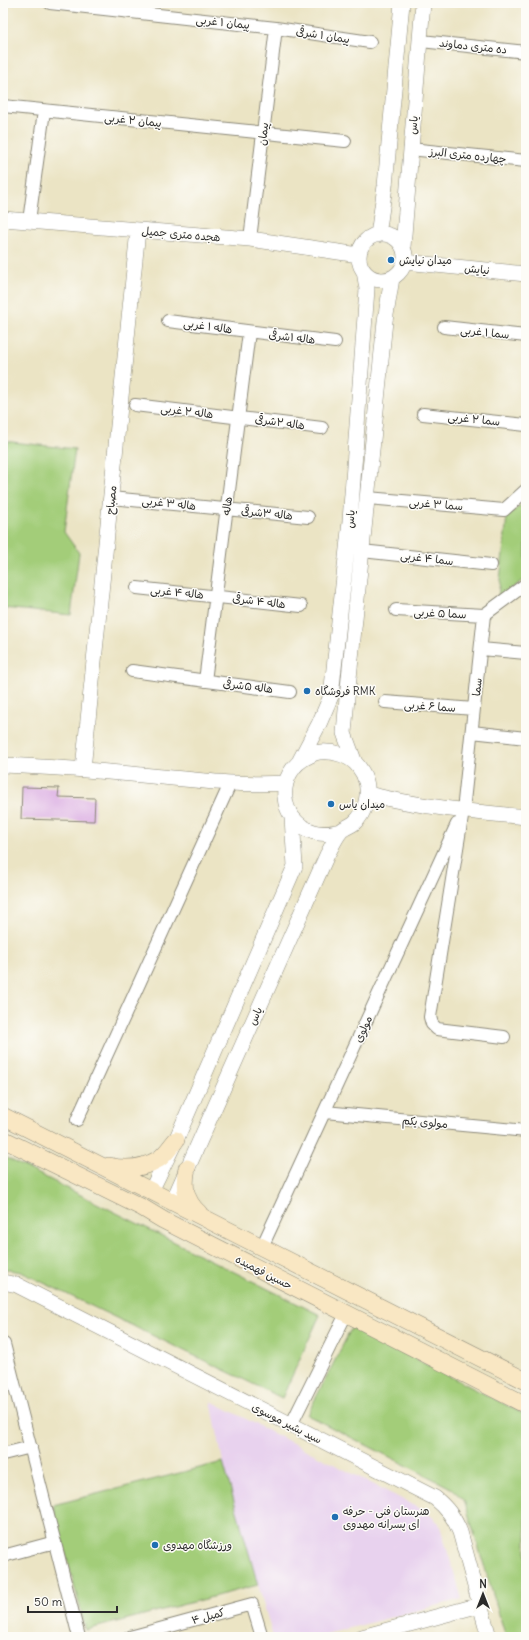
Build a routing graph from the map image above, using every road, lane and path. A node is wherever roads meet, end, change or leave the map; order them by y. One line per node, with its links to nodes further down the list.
1 (50, 3): 4 (street, پیمان ۱ غربی)
2 (402, 3): 17 (street, یاس)
3 (423, 3): 5 (street, یاس)
4 (276, 28): 6 (street, پیمان ۱ شرقی); 10 (street, پیمان)
5 (421, 41): 7 (street, ده متری دماوند); 12 (street, یاس)
6 (370, 42)
7 (526, 52)
8 (3, 106): 9 (street, پیمان ۲ غربی)
9 (44, 111): 10 (street, پیمان ۲ غربی); 15 (street)
10 (263, 134): 11 (street, پیمان ۲ غربی); 18 (street, پیمان)
11 (345, 141)
12 (410, 150): 13 (street, چهارده متری البرز); 19 (street, یاس)
13 (526, 161)
14 (3, 219): 15 (street, هجده متری جمیل)
15 (29, 221): 16 (street, هجده متری جمیل)
16 (138, 230): 18 (street, هجده متری جمیل); 35 (street, مصباح)
17 (378, 235): 19 (street); 20 (street)
18 (250, 239): 20 (street, هجده متری جمیل)
19 (404, 254): 22 (street, نیایش); 23 (street)
20 (359, 256): 21 (street)
21 (364, 272): 23 (street); 56 (street, یاس)
22 (526, 274)
23 (392, 278): 36 (street, یاس)
24 (168, 321): 26 (street, هاله ۱ غربی)
25 (444, 328): 27 (street, سما ۱ غربی)
26 (249, 332): 28 (street, هاله ۱شرقی); 31 (street, هاله)
27 (526, 336)
28 (335, 342)
29 (136, 405): 31 (street, هاله ۲ غربی)
30 (423, 414): 32 (street, سما ۲ غربی)
31 (238, 417): 33 (street, هاله ۲شرقی); 37 (street, هاله)
32 (526, 425)
33 (322, 428)
34 (526, 490): 36 (street, سما ۳ غربی)
35 (111, 498): 37 (street, هاله ۳ غربی); 59 (street, مصباح)
36 (368, 498): 39 (street, یاس)
37 (227, 509): 38 (street, هاله ۳شرقی); 43 (street, هاله)
38 (308, 517)
39 (362, 551): 40 (street, سما ۴ غربی); 57 (street, یاس)
40 (491, 565)
41 (526, 584): 46 (street)
42 (137, 588): 43 (street, هاله ۴ غربی)
43 (216, 596): 44 (street, هاله ۴ شرقی); 50 (street, هاله)
44 (302, 606)
45 (396, 610): 46 (street, سما ۵ غربی)
46 (484, 615): 47 (street, سما)
47 (481, 649): 48 (street); 53 (street, سما)
48 (526, 653)
49 (132, 671): 50 (street, هاله ۵شرقی)
50 (205, 681): 51 (street, هاله ۵شرقی)
51 (290, 692)
52 (385, 702): 53 (street, سما ۶ غربی)
53 (474, 709): 54 (street, سما)
54 (472, 732): 55 (street); 63 (street, سما)
55 (526, 738)
56 (300, 760): 57 (street); 60 (street)
57 (355, 763): 62 (street)
58 (3, 765): 59 (street)
59 (83, 769): 61 (street)
60 (285, 783): 61 (street); 64 (street)
61 (230, 784): 70 (street)
62 (368, 794): 63 (street); 66 (street)
63 (463, 811): 65 (street); 67 (street, سما); 68 (street, مولوی)
64 (292, 817): 66 (street); 73 (street)
65 (526, 817)
66 (341, 831): 75 (street, یاس)
67 (504, 1037)
68 (324, 1112): 71 (street, مولوی یکم); 81 (street, مولوی)
69 (3, 1116): 74 (main road, حسین فهمیده)
70 (77, 1120)
71 (526, 1131)
72 (3, 1139): 78 (main road, حسین فهمیده)
73 (176, 1140): 74 (main road); 76 (street)
74 (97, 1164): 76 (main road, حسین فهمیده)
75 (187, 1168): 77 (street, یاس); 80 (main road)
76 (151, 1191): 77 (main road, حسین فهمیده); 78 (main road)
77 (173, 1202): 79 (main road); 80 (main road, حسین فهمیده)
78 (143, 1208): 79 (main road, حسین فهمیده)
79 (163, 1220): 83 (main road, حسین فهمیده)
80 (207, 1220): 81 (main road, حسین فهمیده)
81 (262, 1247): 85 (main road, حسین فهمیده)
82 (3, 1282): 87 (street, سید بشیر موسوی)
83 (346, 1314): 86 (main road, حسین فهمیده); 87 (street)
84 (4, 1345): 88 (street)
85 (526, 1382)
86 (526, 1405)
87 (291, 1425): 92 (street, سید بشیر موسوی)
88 (30, 1447): 89 (street); 90 (street)
89 (3, 1454)
90 (55, 1542): 91 (street); 93 (street)
91 (3, 1556)
92 (480, 1605): 96 (street); 97 (street, سید بشیر موسوی)
93 (79, 1637)
94 (130, 1637): 95 (street, کمیل ۴)
95 (262, 1637)
96 (362, 1637)
97 (489, 1637)

